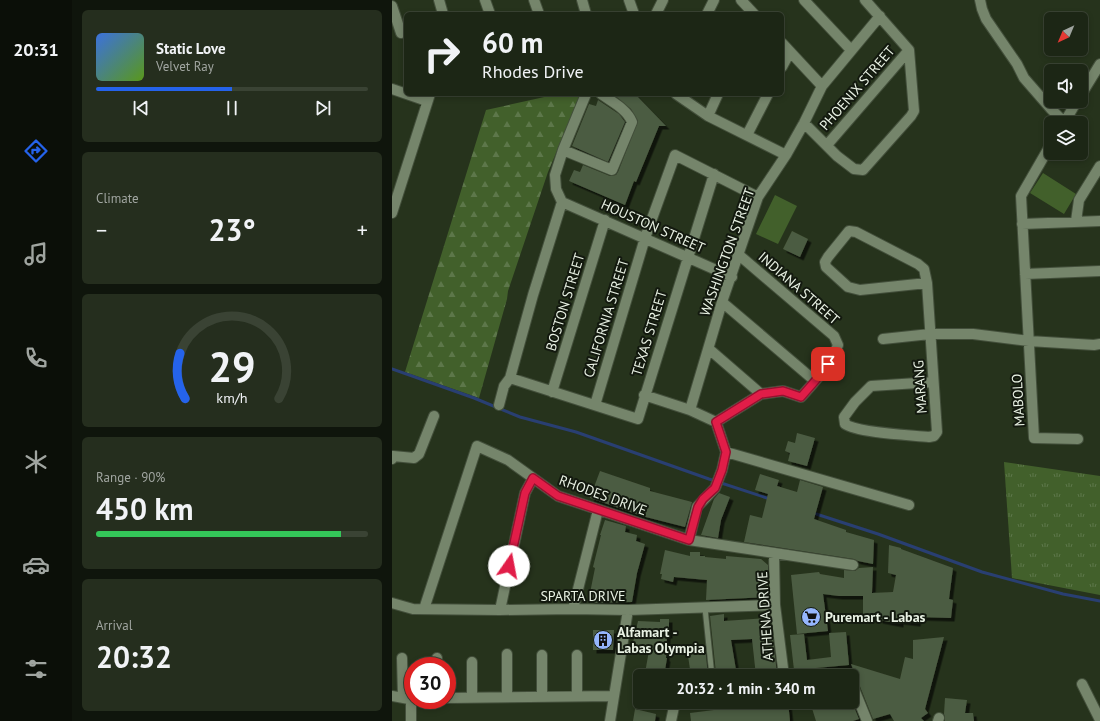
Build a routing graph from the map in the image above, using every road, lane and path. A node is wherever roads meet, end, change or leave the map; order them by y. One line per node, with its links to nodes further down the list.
1 (439, 0): 13 (street)
2 (485, 0): 14 (street)
3 (534, 0): 15 (street)
4 (582, 0): 16 (street)
5 (629, 0): 17 (street)
6 (663, 0): 18 (street)
7 (714, 0): 19 (street)
8 (741, 0): 20 (street)
9 (804, 0): 25 (street)
10 (865, 0): 21 (street)
11 (980, 0): 41 (street)
12 (392, 6): 23 (street)
13 (442, 12)
14 (489, 12)
15 (538, 12)
16 (585, 12)
17 (633, 12)
18 (657, 12)
19 (708, 12)
20 (752, 12)
21 (880, 16): 25 (street, WASHINGTON STREET); 26 (street)
22 (392, 28): 23 (street)
23 (404, 35)
24 (784, 45): 27 (street)
25 (851, 50): 31 (street, WASHINGTON STREET)
26 (909, 50): 44 (street, PHOENIX STREET); 44 (street)
27 (790, 52): 28 (street); 31 (street)
28 (784, 63)
29 (1100, 64): 30 (street)
30 (1088, 84)
31 (822, 86): 42 (street, WASHINGTON STREET)
32 (392, 89): 33 (street)
33 (404, 92)
34 (585, 96): 45 (street)
35 (604, 96): 45 (street)
36 (679, 96): 40 (street)
37 (717, 96): 40 (street)
38 (767, 96): 43 (street)
39 (429, 98): 52 (street)
40 (708, 116): 43 (street)
41 (1058, 116)
42 (804, 123): 44 (street); 46 (street, WASHINGTON STREET)
43 (747, 136): 46 (street)
44 (827, 145)
45 (563, 150): 51 (street)
46 (786, 155): 50 (street, WASHINGTON STREET)
47 (1044, 156): 56 (street)
48 (1100, 166): 54 (street)
49 (714, 174): 50 (street); 57 (street, CALIFORNIA STREET); 59 (street, TEXAS STREET)
50 (758, 197): 58 (street, WASHINGTON STREET)
51 (562, 202): 53 (street, HOUSTON STREET); 70 (street)
52 (392, 213)
53 (605, 220): 57 (street, HOUSTON STREET); 73 (street, BOSTON STREET)
54 (1076, 221): 55 (street); 56 (street)
55 (1100, 221)
56 (1022, 224): 61 (street)
57 (645, 238): 59 (street, HOUSTON STREET); 77 (street, CALIFORNIA STREET)
58 (739, 255): 62 (street, WASHINGTON STREET); 71 (street, INDIANA STREET)
59 (687, 256): 62 (street, HOUSTON STREET); 75 (street, TEXAS STREET)
60 (1100, 271): 61 (street)
61 (1025, 274): 67 (street)
62 (732, 277): 64 (street, WASHINGTON STREET)
63 (927, 283): 63 (street, MARANG); 65 (street, MARANG)
64 (722, 302): 69 (street, WASHINGTON STREET); 71 (street)
65 (930, 334): 66 (street); 67 (street); 72 (street, MARANG)
66 (883, 339)
67 (1029, 341): 68 (street); 81 (street, MABOLO)
68 (1100, 344)
69 (709, 349): 74 (street); 78 (street, WASHINGTON STREET)
70 (510, 378): 73 (street); 76 (street)
71 (815, 381): 74 (street)
72 (933, 382): 72 (street, MARANG)
73 (552, 392): 77 (street)
74 (761, 394): 80 (street)
75 (644, 395): 77 (street, TEXAS STREET); 78 (street)
76 (499, 405)
77 (595, 405)
78 (690, 410): 80 (street)
79 (434, 416): 83 (street)
80 (716, 422): 82 (street)
81 (1078, 439)
82 (726, 452): 85 (street); 87 (street)
83 (392, 459)
84 (533, 478): 86 (street, RHODES DRIVE); 94 (street, RHODES DRIVE); 95 (street)
85 (909, 505)
86 (598, 510): 87 (street, RHODES DRIVE); 93 (street)
87 (689, 540): 88 (street, RHODES DRIVE)
88 (774, 554): 89 (street, RHODES DRIVE); 91 (street, ATHENA DRIVE)
89 (853, 565)
90 (392, 604): 94 (street, SPARTA DRIVE)
91 (775, 605): 92 (street, SPARTA DRIVE); 104 (street, ATHENA DRIVE)
92 (705, 608): 96 (street, SPARTA DRIVE); 103 (lane)
93 (573, 609): 95 (street, SPARTA DRIVE); 96 (street, SPARTA DRIVE)
94 (424, 610): 95 (street, SPARTA DRIVE)
95 (500, 610)
96 (628, 610): 108 (street)
97 (507, 654): 110 (street)
98 (542, 654): 111 (street)
99 (577, 655): 107 (street)
100 (402, 658): 102 (street)
101 (472, 662): 113 (street)
102 (404, 669)
103 (711, 669)
104 (783, 669)
105 (1082, 684): 117 (street)
106 (392, 696): 109 (street)
107 (577, 696): 108 (street); 111 (street)
108 (614, 696): 119 (street)
109 (404, 697)
110 (507, 697): 111 (street); 113 (street)
111 (542, 697)
112 (456, 698): 113 (street)
113 (472, 698)
114 (859, 702): 121 (street)
115 (410, 709): 118 (street)
116 (674, 709): 120 (street)
117 (1100, 720)
118 (411, 721)
119 (610, 721)
120 (671, 721)
121 (866, 721)

